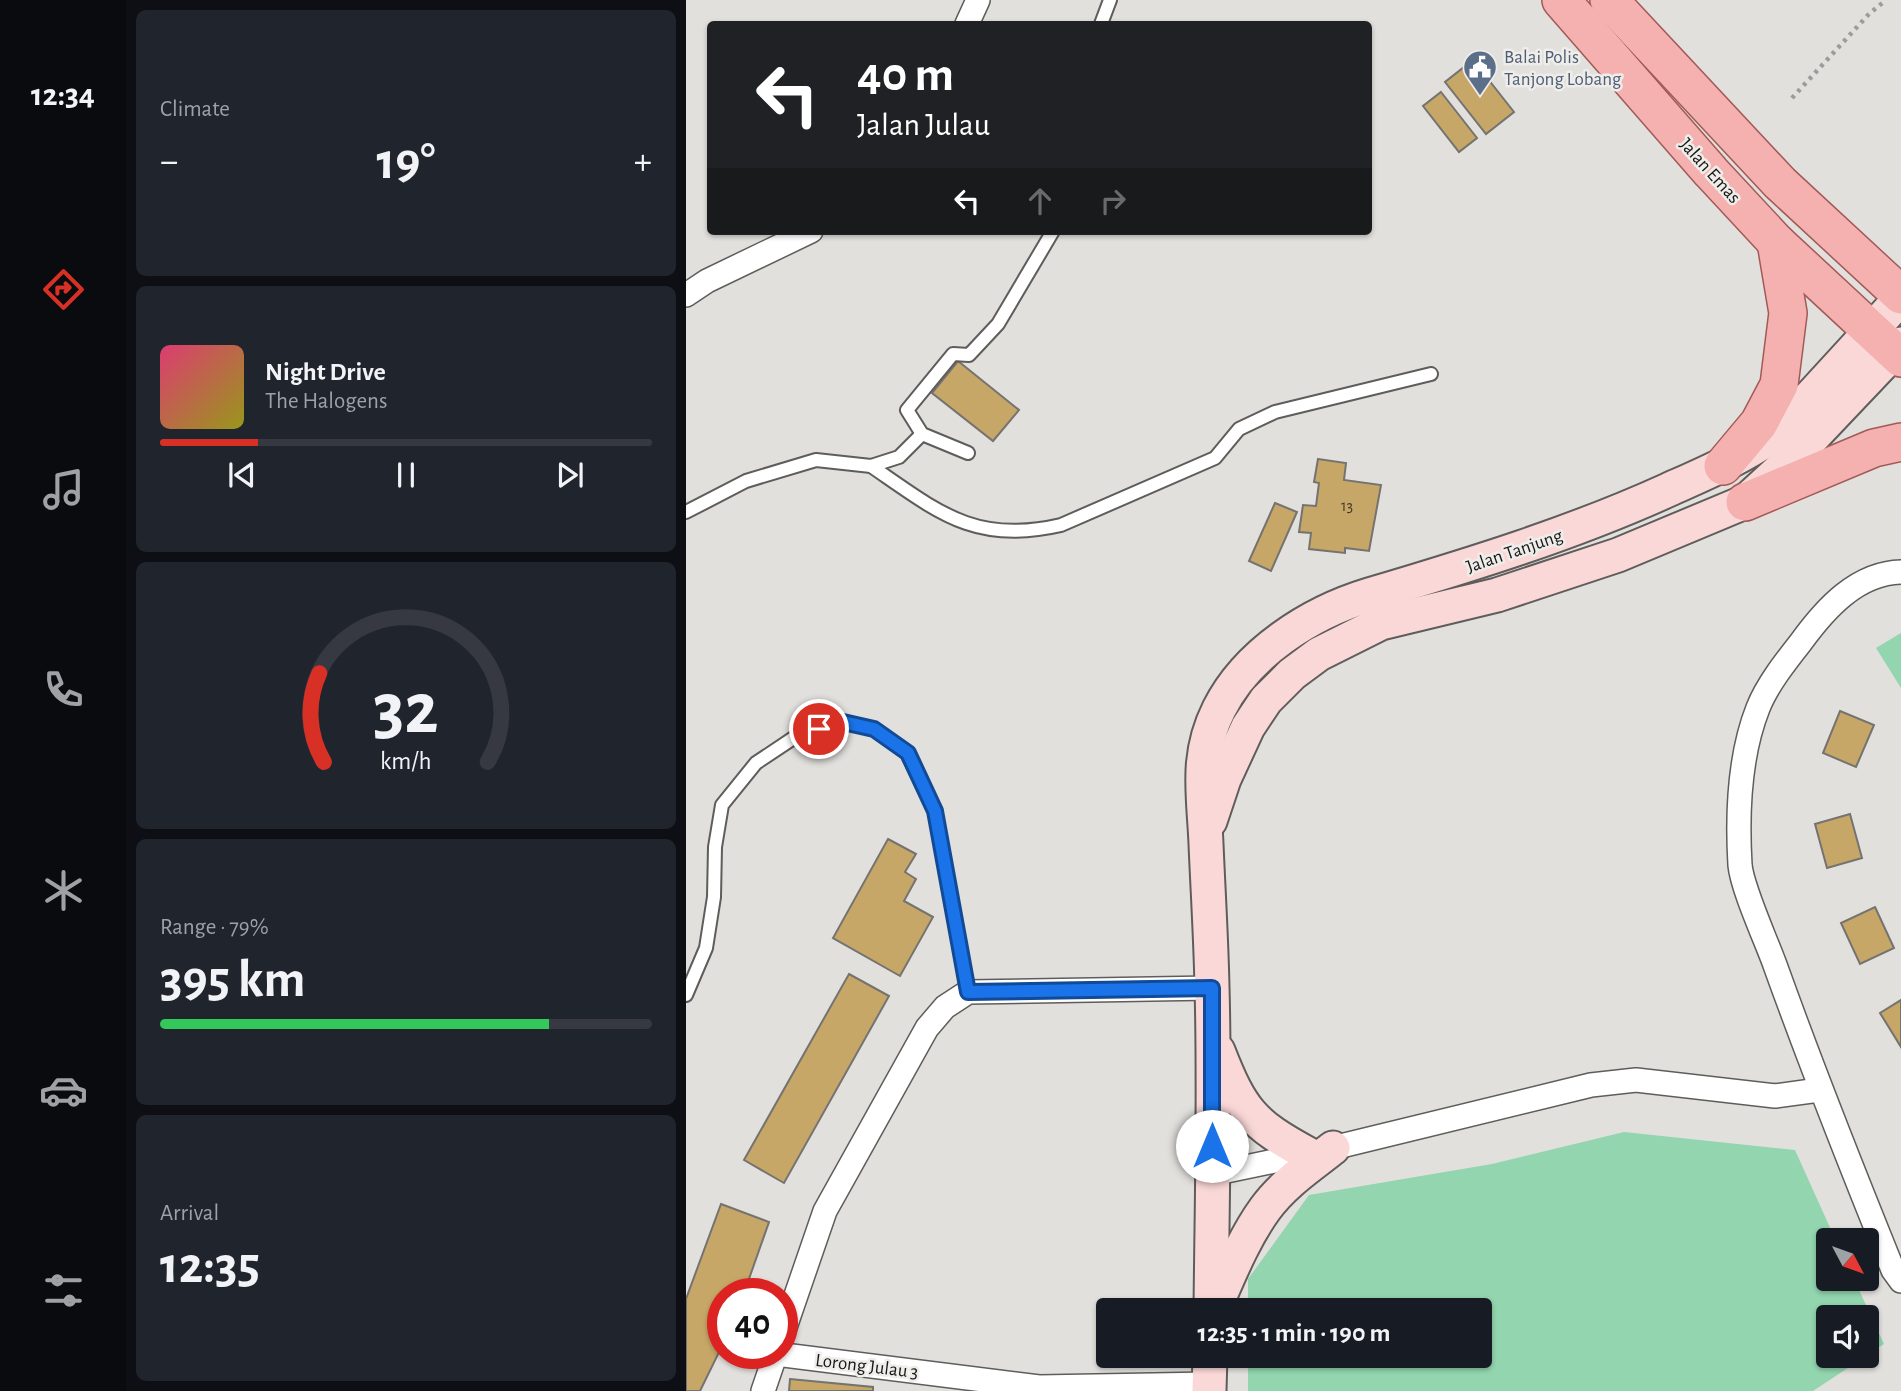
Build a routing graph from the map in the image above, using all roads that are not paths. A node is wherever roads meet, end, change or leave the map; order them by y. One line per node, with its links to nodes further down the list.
1 (978, 0): 5 (street)
2 (1110, 0): 6 (lane)
3 (1562, 0): 9 (main road, Jalan Emas)
4 (1609, 0): 11 (main road)
5 (968, 21)
6 (1102, 21)
7 (803, 235): 10 (street)
8 (1051, 235): 14 (lane)
9 (1776, 242): 12 (main road, Jalan Emas); 18 (main road)
10 (686, 295)
11 (1901, 297): 12 (street, Jalan Tanjung)
12 (1892, 346): 18 (street, Jalan Tanjung); 19 (street, Jalan Tanjung)
13 (1431, 374): 17 (lane)
14 (922, 434): 16 (lane); 17 (lane)
15 (1901, 442): 19 (main road)
16 (968, 453)
17 (871, 466): 20 (lane)
18 (1723, 466): 22 (street, Jalan Tanjung)
19 (1745, 502): 22 (street, Jalan Tanjung)
20 (686, 512)
21 (1901, 572): 27 (street)
22 (1206, 834): 23 (street, Jalan Tanjung)
23 (1212, 988): 24 (street); 26 (street, Jalan Tanjung)
24 (968, 992): 25 (lane); 31 (street)
25 (686, 995)
26 (1212, 1036): 28 (street); 29 (street, Jalan Tanjung)
27 (1819, 1090): 28 (street); 30 (street)
28 (1321, 1151): 29 (street); 33 (street)
29 (1212, 1174): 32 (street, Jalan Tanjung)
30 (1901, 1281)
31 (798, 1290)
32 (1212, 1298)
33 (1218, 1298)
34 (798, 1351): 36 (street, Lorong Julau 3)
35 (770, 1369): 37 (street)
36 (1209, 1377)
37 (762, 1391)

